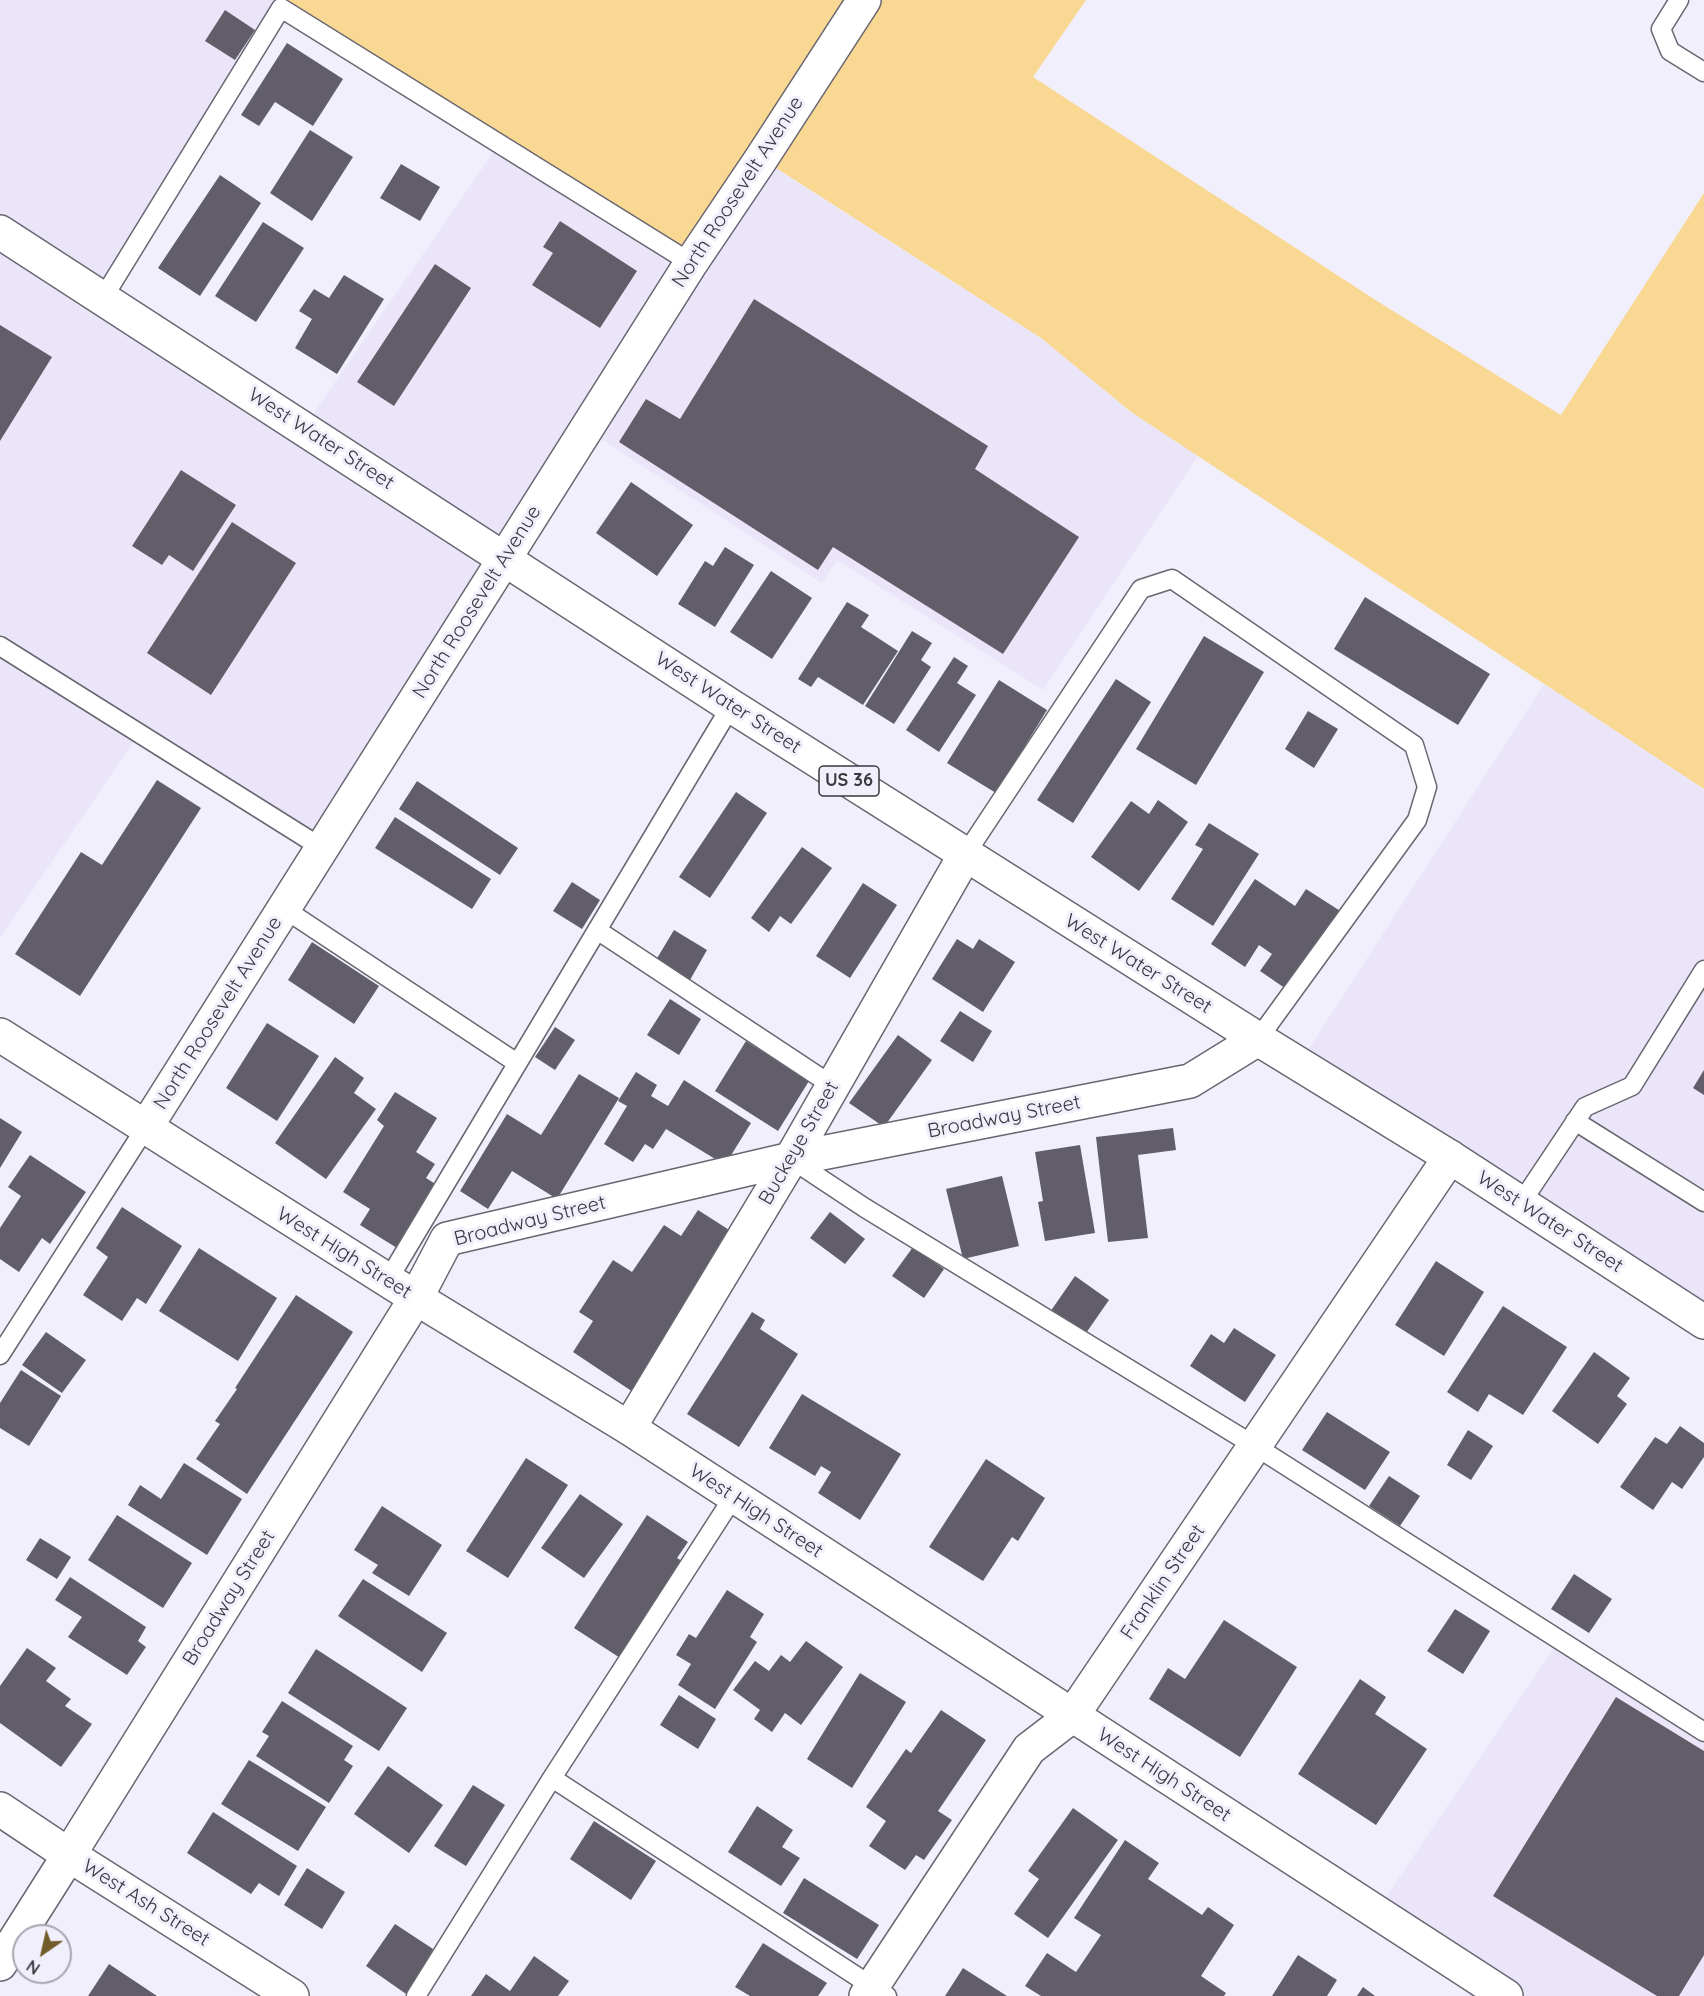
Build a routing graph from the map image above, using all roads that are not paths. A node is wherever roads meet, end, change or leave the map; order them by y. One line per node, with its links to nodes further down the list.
1 (864, 0): 5 (street, North Roosevelt Avenue)
2 (1679, 0): 3 (lane)
3 (1704, 72)
4 (0, 232): 6 (street, West Water Street / US 36)
5 (691, 263): 6 (lane); 7 (street, North Roosevelt Avenue)
6 (102, 298): 7 (street, West Water Street / US 36)
7 (505, 558): 9 (street, West Water Street / US 36); 10 (street, North Roosevelt Avenue)
8 (0, 646): 10 (lane)
9 (731, 706): 11 (street, West Water Street / US 36); 13 (lane)
10 (322, 848): 12 (street, North Roosevelt Avenue)
11 (964, 855): 16 (street, West Water Street / US 36); 16 (lane); 18 (street, Buckeye Street)
12 (283, 908): 17 (lane); 20 (street, North Roosevelt Avenue)
13 (597, 930): 17 (lane); 18 (lane)
14 (1704, 970): 19 (lane)
15 (0, 1035): 20 (street, West High Street)
16 (1258, 1039): 21 (street, West Water Street / US 36); 22 (street, Broadway Street)
17 (517, 1063): 25 (lane)
18 (833, 1086): 22 (street, Buckeye Street)
19 (1575, 1121): 23 (lane); 24 (lane)
20 (146, 1127): 25 (street, West High Street); 28 (lane)
21 (1450, 1156): 24 (street, West Water Street / US 36); 30 (street, Franklin Street)
22 (791, 1159): 26 (street, Broadway Street); 29 (street, Buckeye Street); 30 (lane)
23 (1704, 1202)
24 (1521, 1203): 27 (street, West Water Street / US 36)
25 (388, 1280): 26 (street, West High Street)
26 (416, 1298): 29 (street, West High Street); 36 (street, Broadway Street)
27 (1704, 1322)
28 (0, 1355)
29 (628, 1428): 31 (street, West High Street)
30 (1255, 1446): 32 (street, Franklin Street); 33 (lane)
31 (734, 1496): 32 (street, West High Street); 34 (lane)
32 (1072, 1716): 38 (street, West High Street); 39 (street, Franklin Street)
33 (1704, 1732)
34 (552, 1778): 39 (lane); 41 (lane)
35 (0, 1809): 36 (street, West Ash Street)
36 (69, 1855): 37 (street, Broadway Street); 40 (street, West Ash Street)
37 (0, 1964)
38 (1484, 1990)
39 (875, 1993)
40 (292, 1996)
41 (416, 1996)

